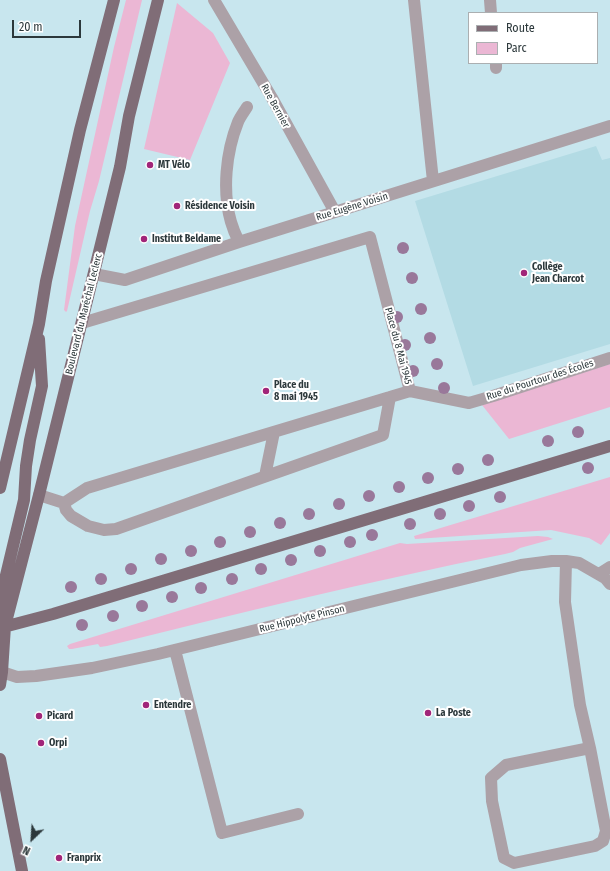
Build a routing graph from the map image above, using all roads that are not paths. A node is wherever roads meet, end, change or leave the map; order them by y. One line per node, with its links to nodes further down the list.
1 (114, 0): 14 (main road)
2 (158, 0): 12 (main road, Boulevard du Maréchal Leclerc)
3 (214, 0): 10 (street, Rue Bernier)
4 (414, 0): 9 (street)
5 (490, 0): 6 (street)
6 (491, 12)
7 (247, 107): 11 (street)
8 (610, 126): 9 (street, Rue Eugène Voisin)
9 (433, 182): 10 (street, Rue Eugène Voisin)
10 (335, 212): 11 (street, Rue Eugène Voisin)
11 (239, 242): 12 (street, Rue Eugène Voisin)
12 (94, 274): 13 (main road, Boulevard du Maréchal Leclerc)
13 (82, 323): 16 (street, Place du 8 Mai 1945); 22 (main road, Boulevard du Maréchal Leclerc)
14 (38, 324): 21 (main road); 28 (main road)
15 (610, 358): 16 (street, Rue du Pourtour des Écoles)
16 (410, 391): 17 (street, Place du 8 Mai 1945)
17 (390, 397): 18 (street, Place du 8 Mai 1945); 20 (street)
18 (274, 432): 20 (street); 23 (street, Place du 8 Mai 1945)
19 (610, 446): 28 (main road)
20 (265, 476): 23 (street)
21 (0, 488)
22 (39, 495): 23 (street); 28 (main road, Boulevard du Maréchal Leclerc)
23 (64, 503)
24 (566, 561): 26 (street, Rue Hippolyte Pinson); 29 (street, Rue Hippolyte Pinson); 32 (street)
25 (610, 567): 26 (street)
26 (599, 574): 27 (street, Rue Hippolyte Pinson)
27 (610, 584)
28 (2, 627): 30 (main road)
29 (175, 650): 30 (street, Rue Hippolyte Pinson); 34 (street)
30 (2, 672): 31 (main road)
31 (0, 685)
32 (590, 748): 32 (street)
33 (0, 763): 35 (main road)
34 (298, 814)
35 (22, 871)

